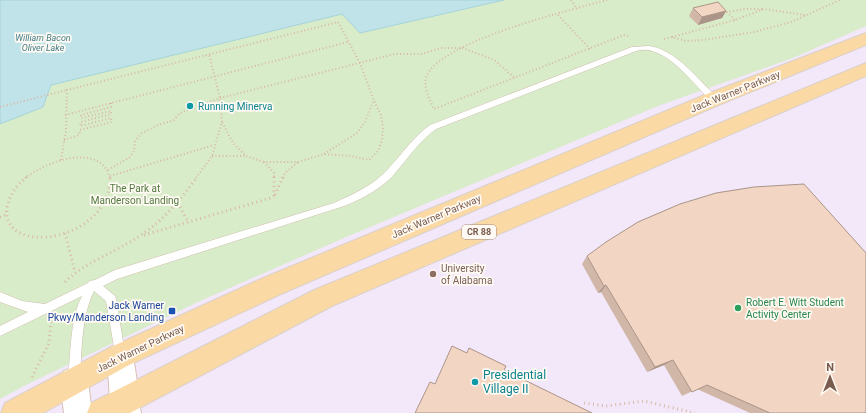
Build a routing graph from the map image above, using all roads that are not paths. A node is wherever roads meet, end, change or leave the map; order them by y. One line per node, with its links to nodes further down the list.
1 (866, 39): 3 (main road, Jack Warner Parkway)
2 (866, 69): 10 (main road, CR 88)
3 (714, 99): 4 (lane); 8 (main road, Jack Warner Parkway)
4 (93, 284): 6 (lane); 8 (lane); 9 (lane)
5 (0, 297): 6 (lane)
6 (48, 308): 7 (lane)
7 (0, 331)
8 (120, 356): 9 (main road, Jack Warner Parkway); 10 (street)
9 (74, 381): 11 (main road, Jack Warner Parkway); 12 (street)
10 (126, 407): 13 (main road, CR 88)
11 (22, 409)
12 (78, 413)
13 (101, 413)

